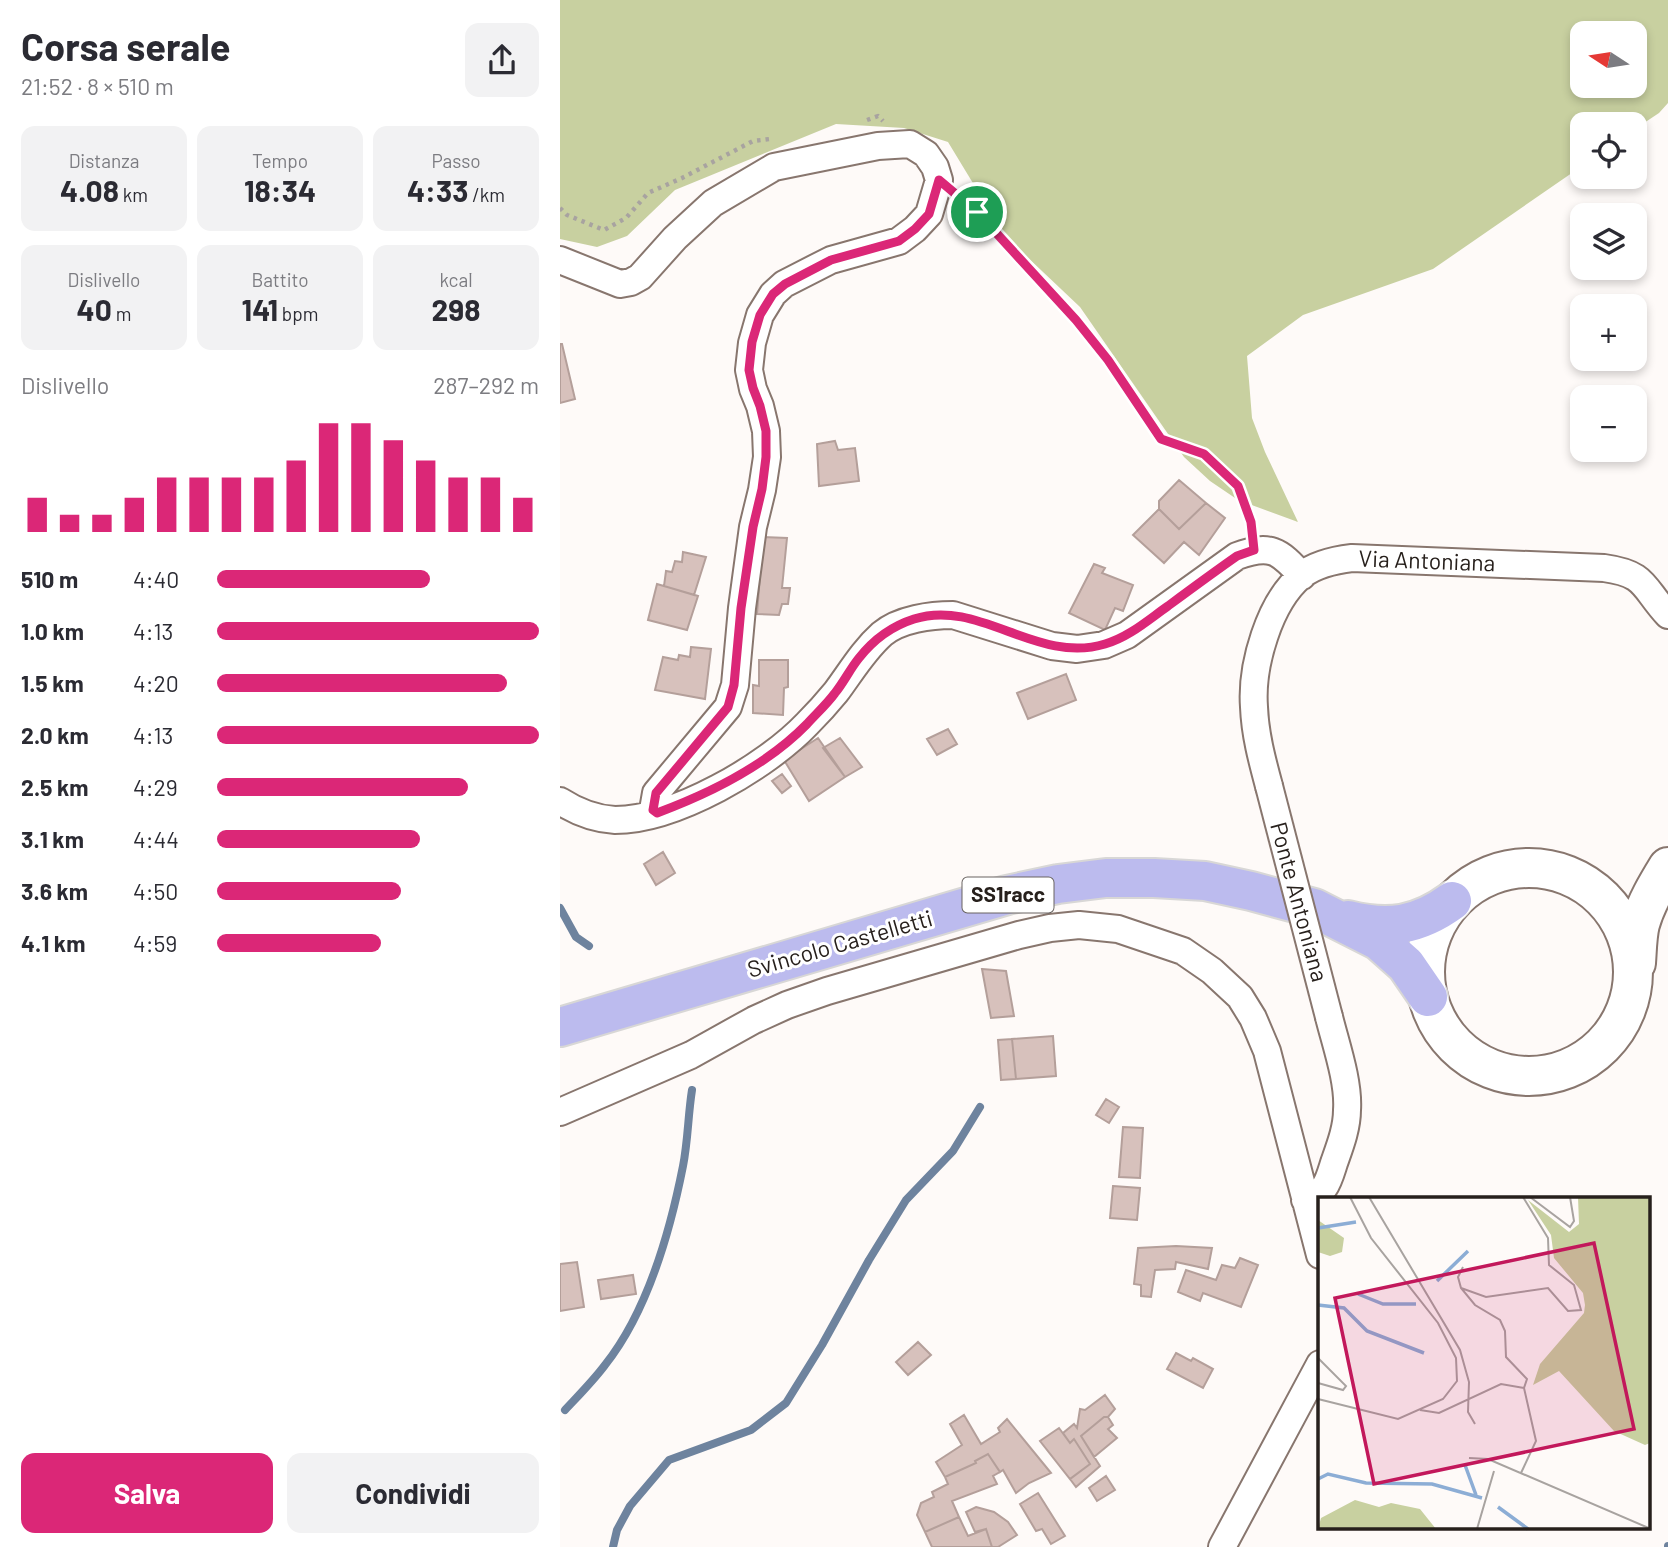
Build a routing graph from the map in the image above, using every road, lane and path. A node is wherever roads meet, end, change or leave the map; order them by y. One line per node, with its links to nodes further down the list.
1 (939, 180): 2 (street); 3 (path); 7 (street)
2 (560, 260)
3 (1254, 550): 4 (street); 7 (street)
4 (1302, 576): 5 (street, Via Antoniana); 15 (street, Ponte Antoniana, bridge)
5 (1668, 615)
6 (560, 801): 7 (street)
7 (657, 813)
8 (1590, 887): 9 (street); 11 (street); 11 (street)
9 (1452, 901): 10 (main road, SS1racc); 12 (street)
10 (1329, 915): 12 (main road, SS1racc); 13 (main road, Svincolo Castelletti / SS1racc)
11 (1634, 973): 12 (street)
12 (1428, 996)
13 (560, 1027)
14 (560, 1112): 15 (street)
15 (1305, 1200): 16 (street)
16 (1318, 1248)
17 (1318, 1368): 18 (street)
18 (1222, 1547)

